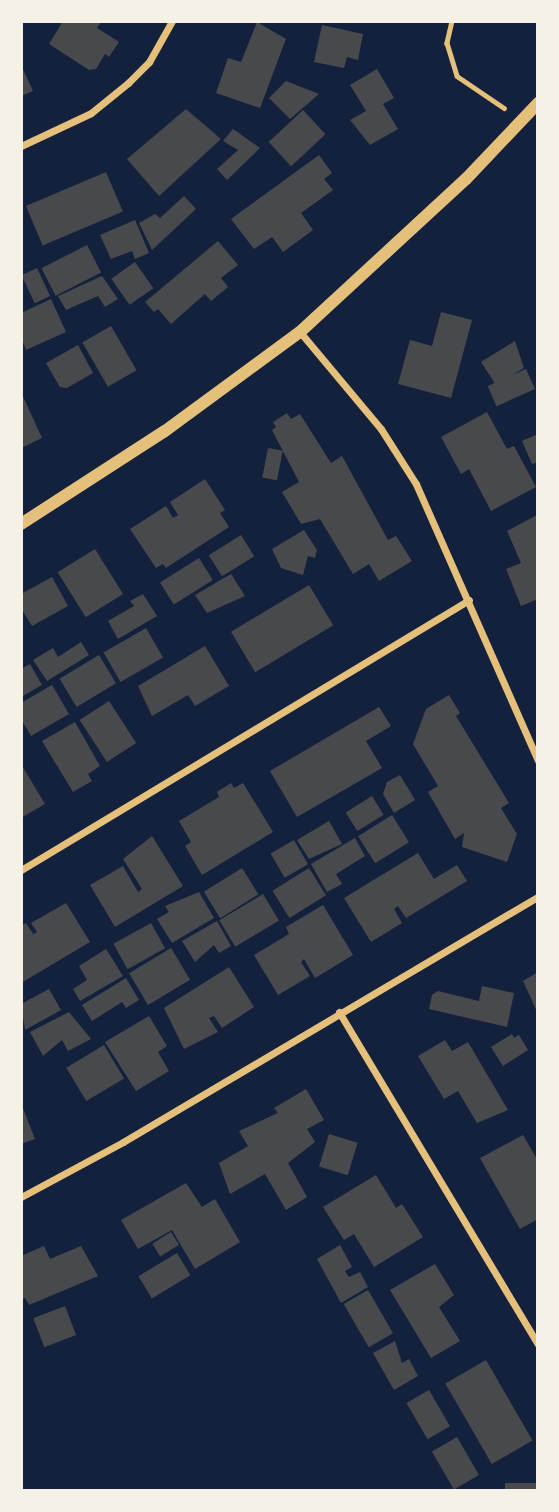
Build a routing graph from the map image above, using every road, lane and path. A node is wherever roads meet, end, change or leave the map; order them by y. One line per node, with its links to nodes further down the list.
1 (172, 21): 5 (street)
2 (452, 21): 4 (path)
3 (538, 103): 4 (street)
4 (519, 123): 6 (street)
5 (21, 146)
6 (300, 332): 7 (street); 8 (street)
7 (21, 524)
8 (469, 600): 9 (street); 10 (street)
9 (538, 760)
10 (21, 870)
11 (538, 897): 12 (street)
12 (339, 1012): 13 (street); 14 (street)
13 (21, 1197)
14 (538, 1344)

